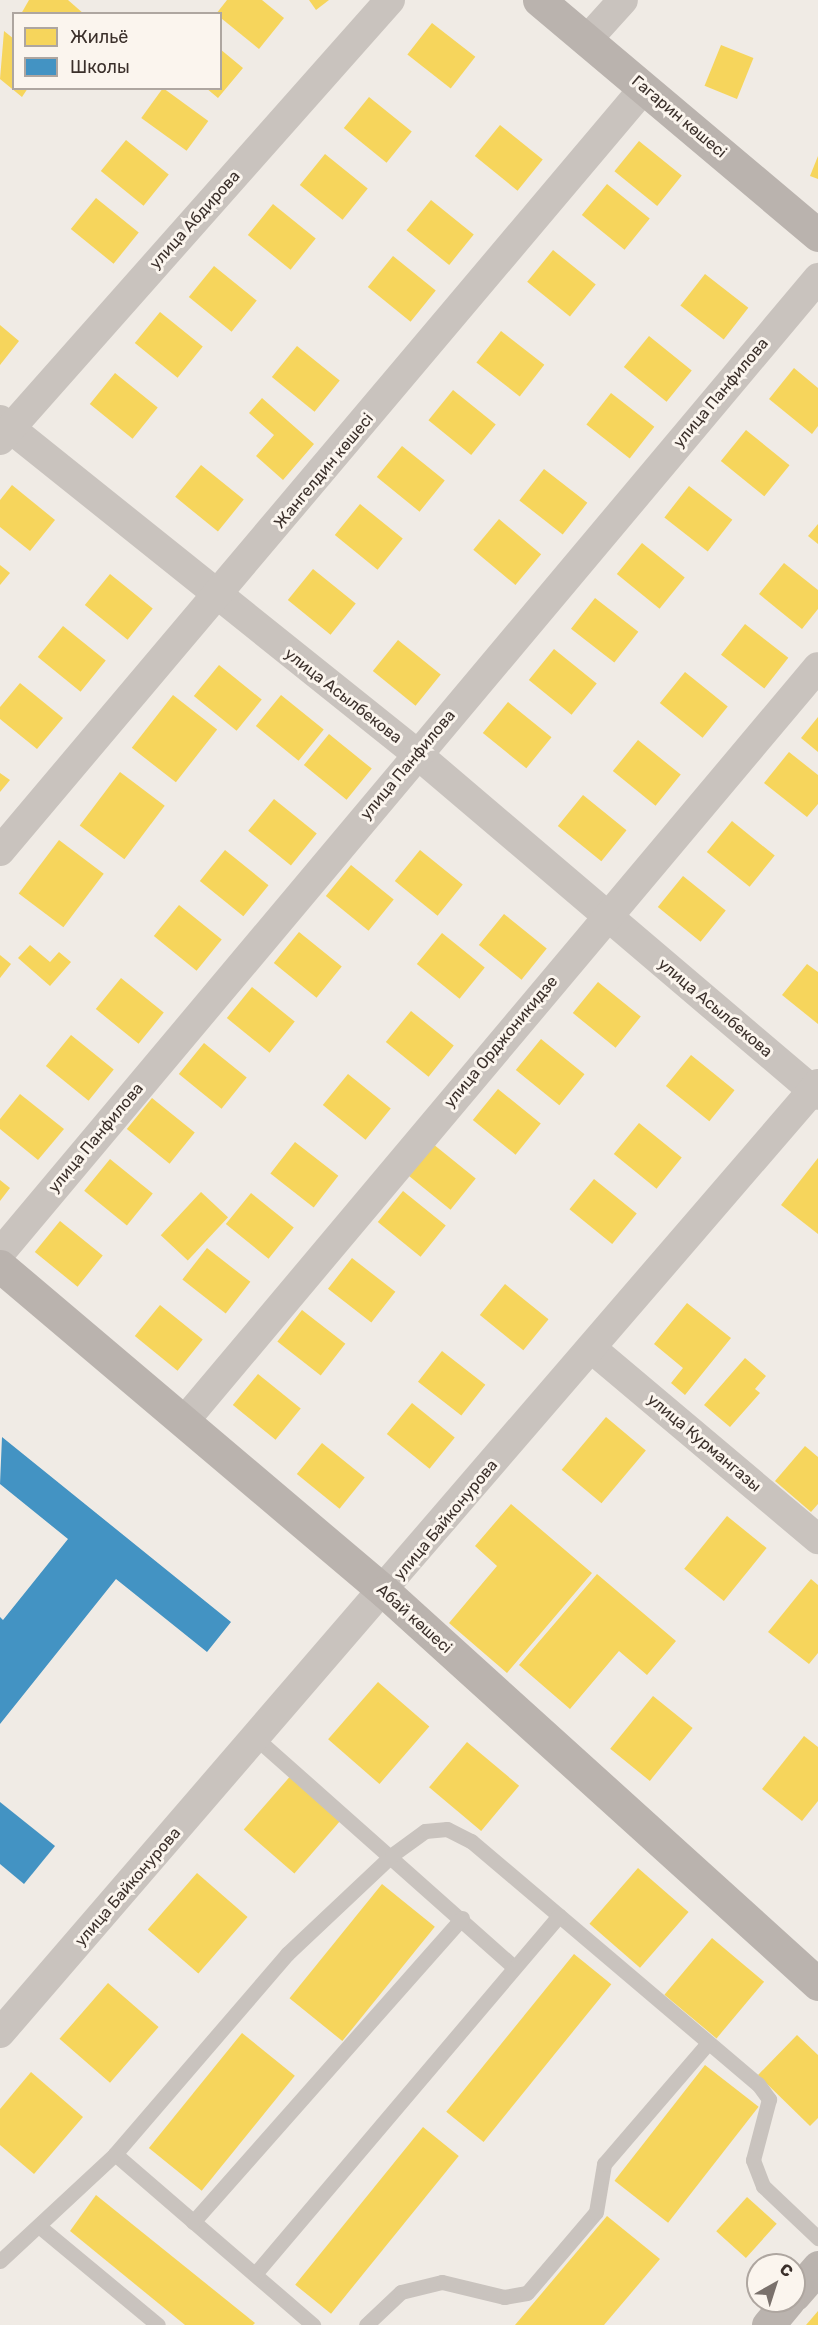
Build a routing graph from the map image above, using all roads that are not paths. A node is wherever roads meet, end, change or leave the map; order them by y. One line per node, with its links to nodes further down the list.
1 (390, 0): 8 (street, улица Абдирова)
2 (539, 0): 4 (main road, Гагарин көшесі)
3 (622, 0): 4 (street)
4 (586, 41): 5 (main road, Гагарин көшесі)
5 (644, 88): 6 (main road, Гагарин көшесі); 9 (street, Жангелдин көшесі)
6 (818, 235)
7 (818, 278): 11 (street, улица Панфилова)
8 (3, 429): 9 (street, улица Асылбекова)
9 (218, 597): 11 (street, улица Асылбекова); 12 (street, Жангелдин көшесі)
10 (818, 666): 13 (street, улица Орджоникидзе)
11 (417, 754): 13 (street, улица Асылбекова); 15 (street, улица Панфилова)
12 (0, 851)
13 (607, 916): 14 (street, улица Асылбекова); 18 (street, улица Орджоникидзе)
14 (816, 1090): 17 (street, улица Байконурова)
15 (0, 1253)
16 (0, 1266): 18 (main road, Абай көшесі)
17 (591, 1348): 19 (street, улица Курмангазы); 20 (street, улица Байконурова)
18 (186, 1419): 20 (main road, Абай көшесі)
19 (818, 1539)
20 (385, 1593): 21 (street, улица Байконурова); 26 (main road, Абай көшесі)
21 (257, 1739): 22 (lane); 27 (street, улица Байконурова)
22 (392, 1855): 23 (lane); 24 (lane); 29 (lane)
23 (559, 1916): 25 (lane); 28 (lane)
24 (462, 1918): 25 (lane); 30 (lane)
25 (514, 1967): 34 (lane)
26 (818, 1984)
27 (0, 2034)
28 (708, 2043): 33 (lane); 39 (lane)
29 (116, 2154): 30 (lane); 31 (lane)
30 (193, 2222): 34 (lane)
31 (40, 2226): 32 (lane); 37 (lane)
32 (0, 2261)
33 (818, 2261): 35 (main road)
34 (255, 2274): 38 (lane)
35 (806, 2278)
36 (778, 2313): 40 (main road)
37 (158, 2325)
38 (313, 2325)
39 (366, 2325)
40 (768, 2325)

